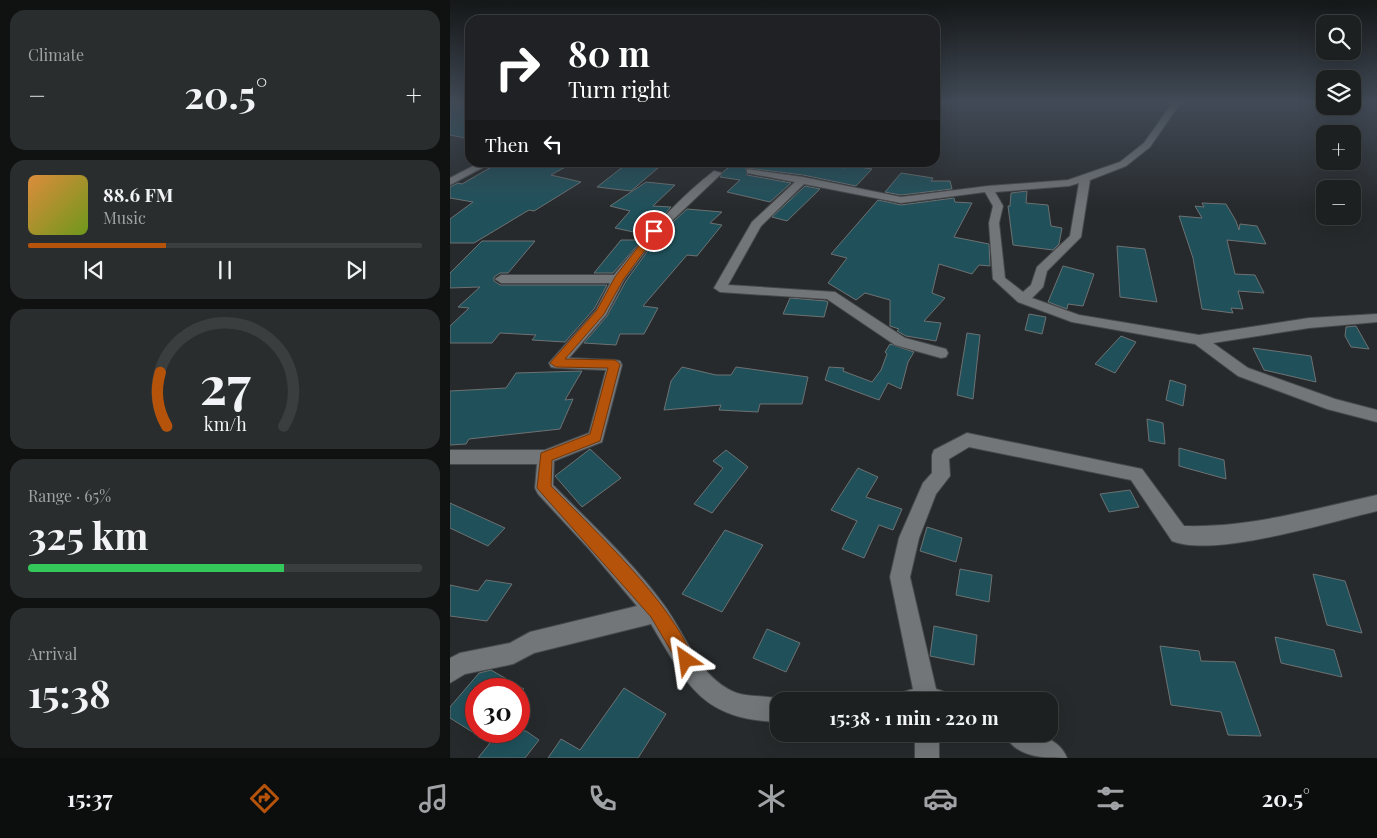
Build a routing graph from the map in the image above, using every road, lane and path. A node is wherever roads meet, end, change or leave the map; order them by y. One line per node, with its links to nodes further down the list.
1 (1152, 137): 5 (street)
2 (479, 167): 7 (street)
3 (750, 171): 6 (street)
4 (718, 173): 10 (street)
5 (1085, 178): 8 (street); 11 (street)
6 (803, 180): 8 (street); 14 (street)
7 (450, 182)
8 (988, 189): 11 (street)
9 (501, 279): 10 (street)
10 (618, 279): 17 (street)
11 (1023, 299): 13 (street)
12 (1377, 318): 13 (street)
13 (1199, 340): 15 (street)
14 (940, 353)
15 (1377, 416)
16 (450, 457): 17 (street)
17 (546, 457): 19 (street)
18 (1377, 503): 21 (street)
19 (656, 612): 20 (street); 22 (street)
20 (450, 672)
21 (924, 692)
22 (770, 710)
23 (927, 742): 25 (street)
24 (1030, 742): 26 (street)
25 (927, 758)
26 (1055, 758)

